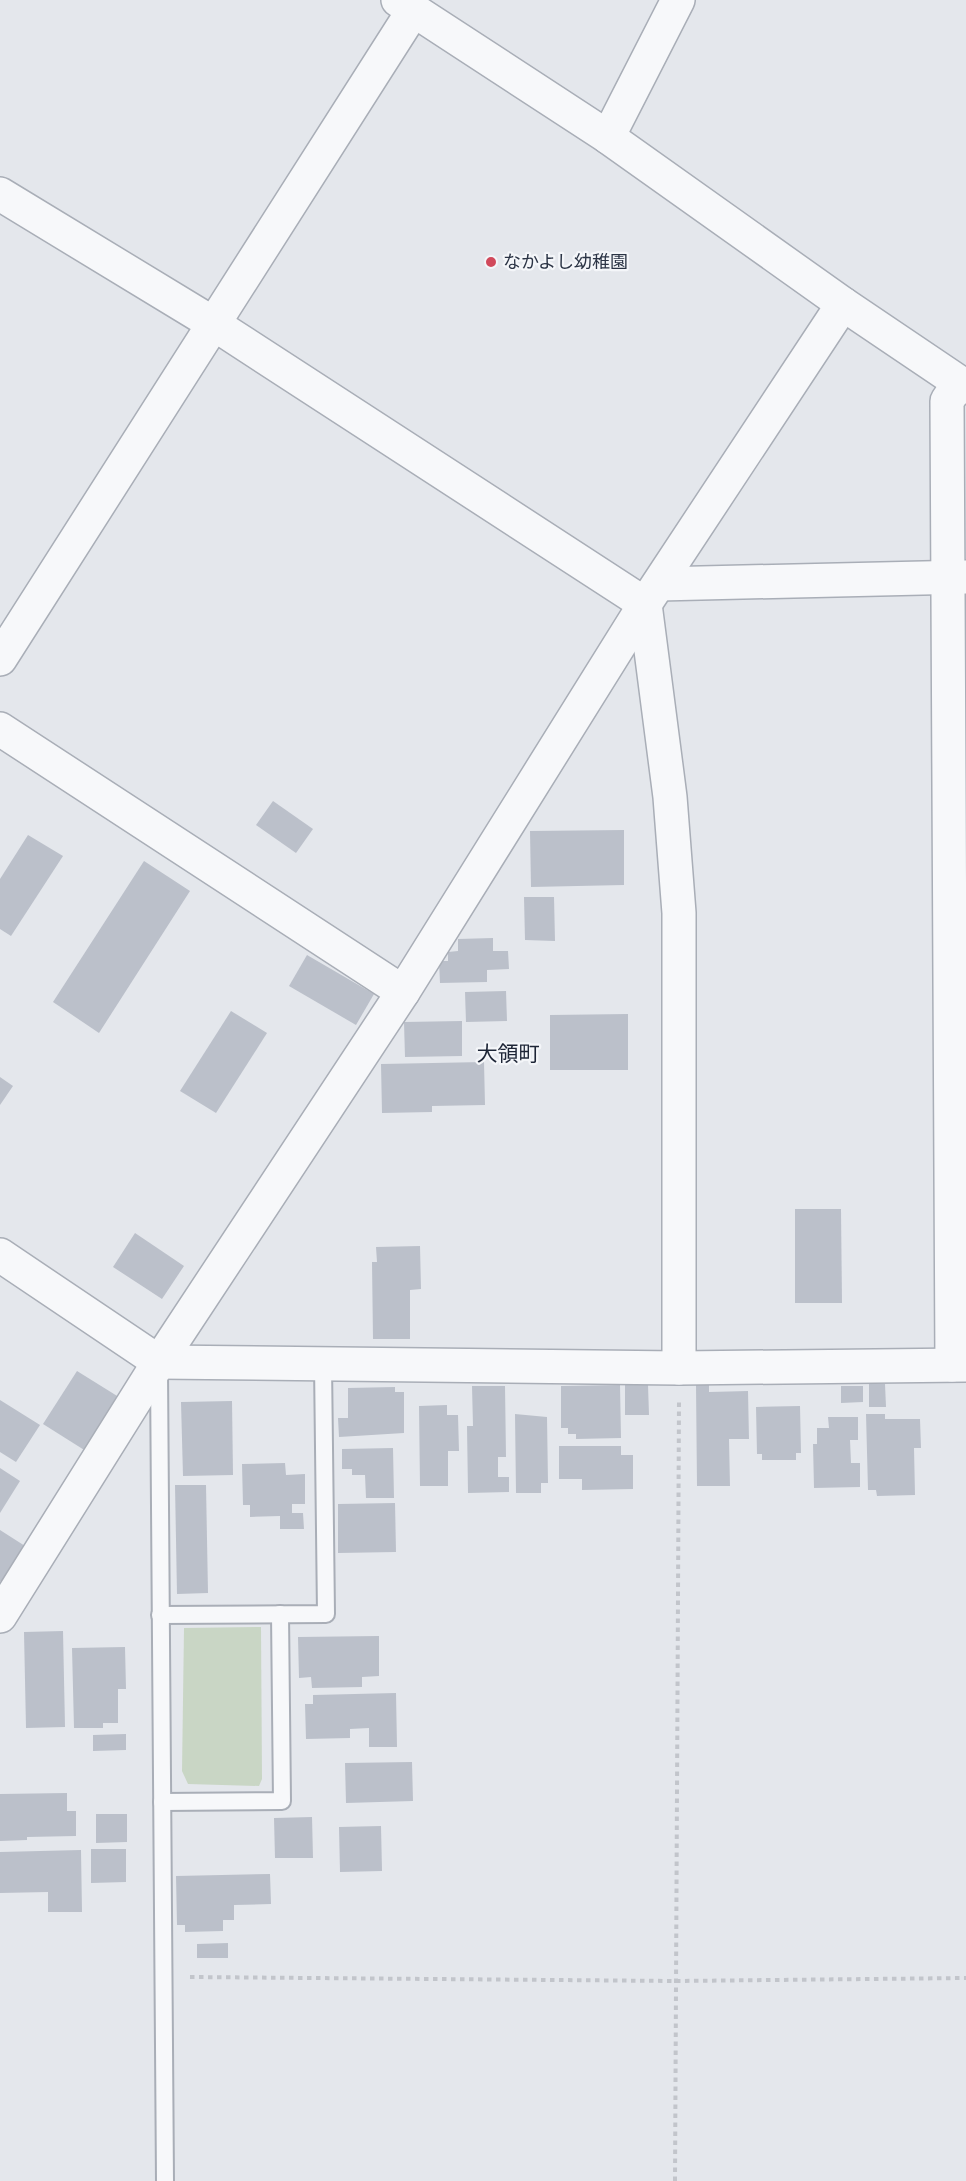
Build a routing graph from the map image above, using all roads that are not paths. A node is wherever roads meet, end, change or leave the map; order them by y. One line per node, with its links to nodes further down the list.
1 (678, 0): 3 (street)
2 (406, 5): 3 (street); 6 (street)
3 (608, 137): 5 (street)
4 (0, 194): 6 (street)
5 (843, 304): 7 (street); 9 (street)
6 (214, 324): 9 (street); 10 (street)
7 (963, 385): 8 (street)
8 (957, 578): 9 (street); 16 (street)
9 (652, 594): 12 (street); 17 (street)
10 (0, 659)
11 (0, 729): 12 (street)
12 (404, 992): 14 (street)
13 (0, 1255): 14 (street)
14 (159, 1362): 15 (street); 19 (lane); 20 (street)
15 (324, 1364): 17 (street); 18 (lane)
16 (959, 1365): 17 (street)
17 (679, 1368)
18 (280, 1614): 19 (lane); 21 (lane)
19 (160, 1615): 21 (lane)
20 (0, 1616)
21 (162, 1802): 22 (lane)
22 (165, 2181)

